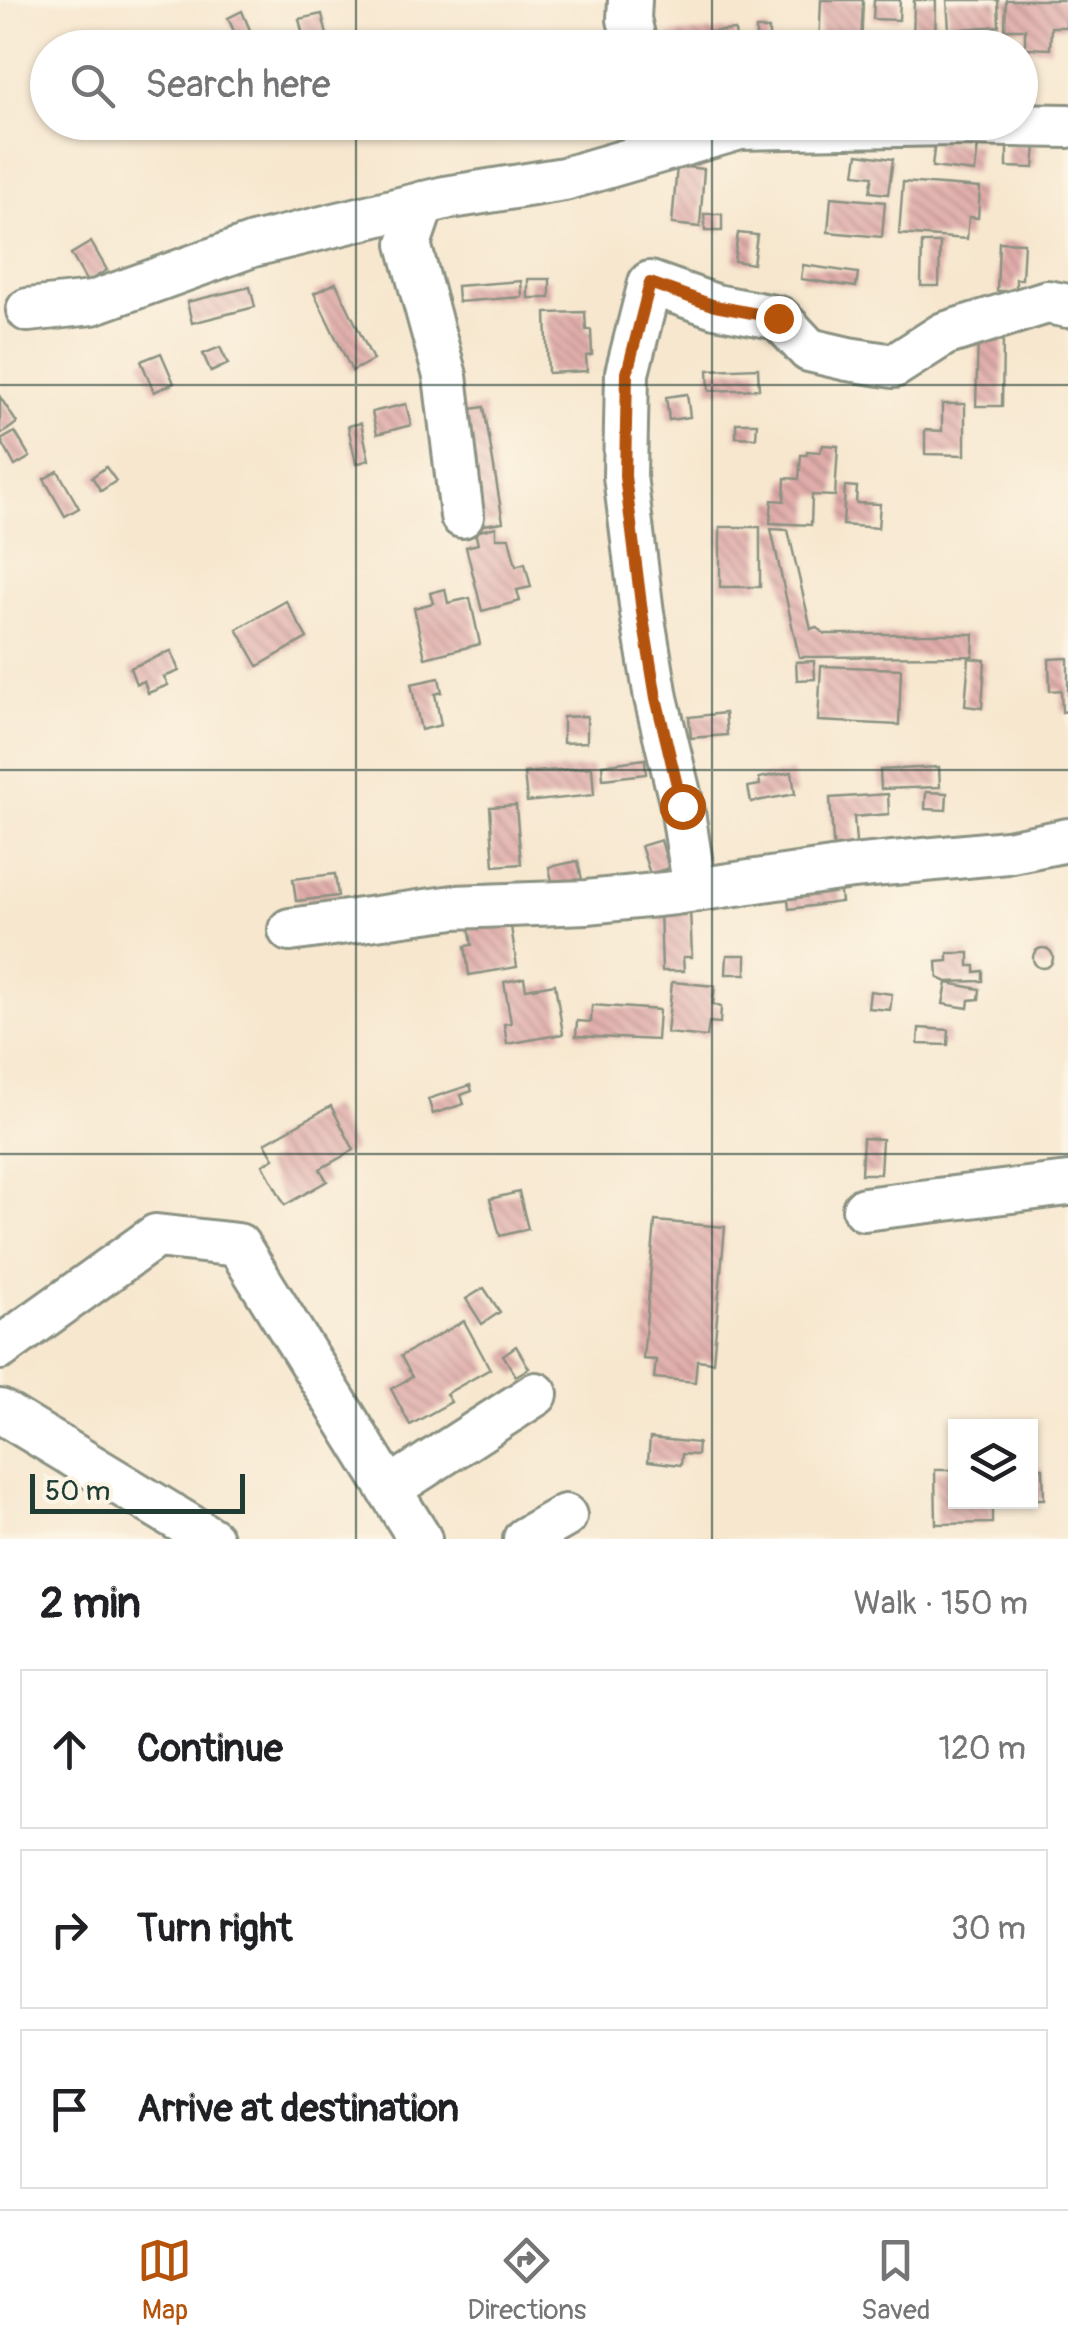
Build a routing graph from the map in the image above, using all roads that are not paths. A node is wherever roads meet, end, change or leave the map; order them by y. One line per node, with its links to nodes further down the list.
1 (630, 0): 2 (street)
2 (632, 30)
3 (1038, 125): 4 (street)
4 (1068, 126)
5 (649, 140): 6 (street)
6 (423, 203): 8 (street); 9 (street)
7 (1068, 306): 11 (street)
8 (28, 310)
9 (462, 516)
10 (1068, 840): 11 (street)
11 (694, 890): 12 (street)
12 (290, 930)
13 (1068, 1184): 14 (street)
14 (864, 1209)
15 (0, 1348): 18 (street)
16 (536, 1394): 18 (street)
17 (0, 1411): 20 (street)
18 (389, 1488): 21 (street)
19 (565, 1516): 22 (street)
20 (211, 1539)
21 (420, 1539)
22 (525, 1539)

